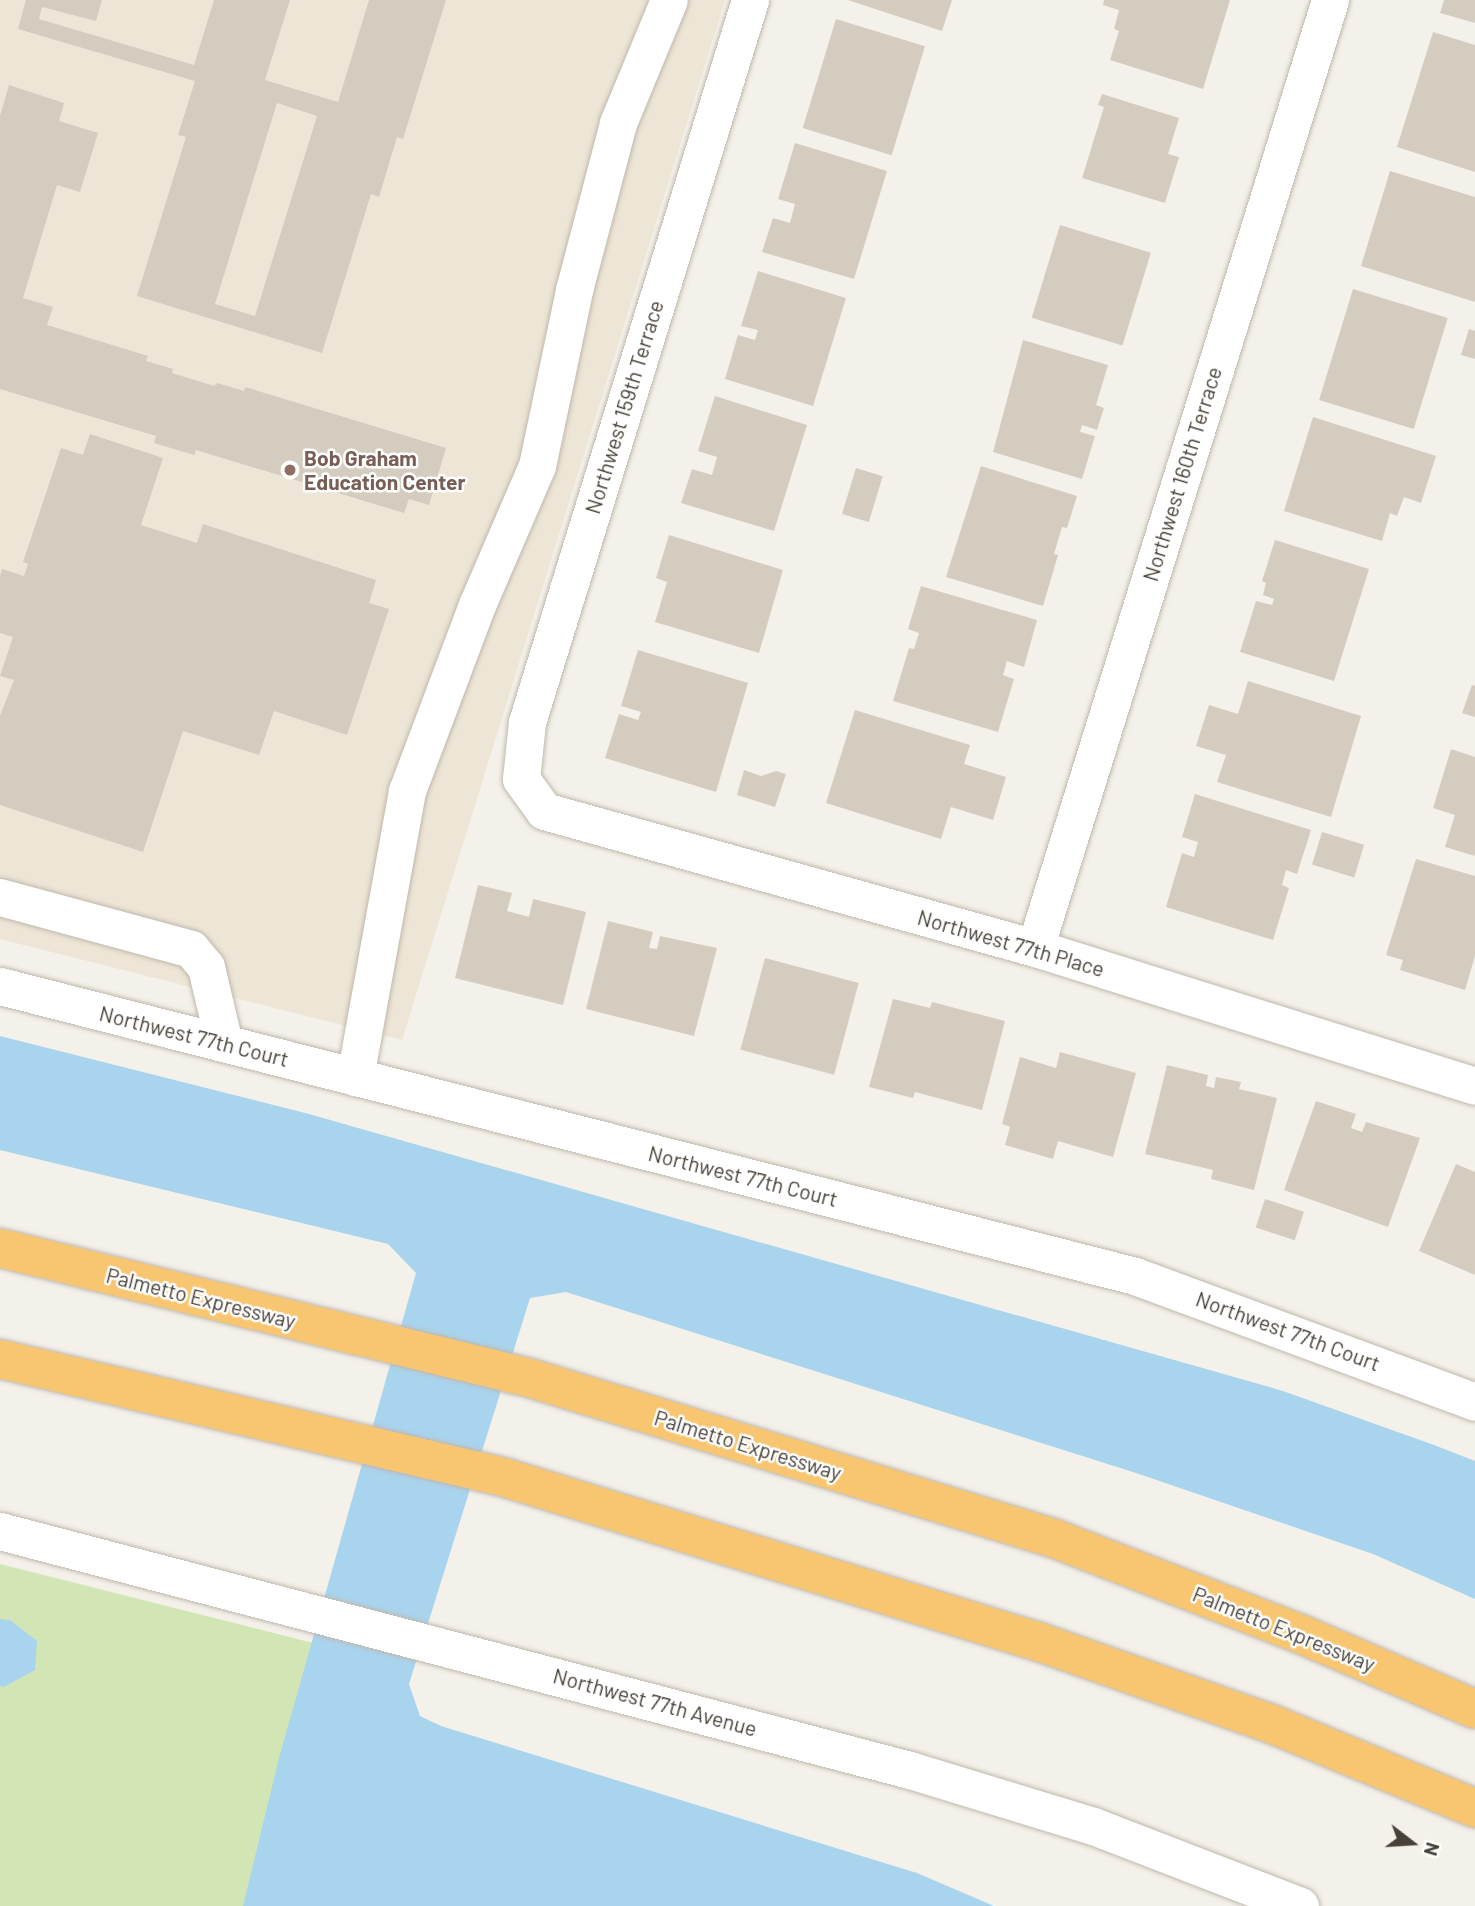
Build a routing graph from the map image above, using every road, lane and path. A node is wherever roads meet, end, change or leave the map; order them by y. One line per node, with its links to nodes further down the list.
1 (669, 0): 9 (street)
2 (750, 0): 4 (street, Northwest 159th Terrace)
3 (1330, 0): 6 (street, Northwest 160th Terrace)
4 (544, 811): 6 (street, Northwest 77th Place)
5 (0, 897): 8 (street)
6 (1035, 948): 10 (street, Northwest 77th Place)
7 (0, 986): 8 (street, Northwest 77th Court)
8 (223, 1043): 9 (street, Northwest 77th Court)
9 (355, 1077): 13 (street, Northwest 77th Court)
10 (1475, 1086)
11 (0, 1248): 15 (highway, Palmetto Expressway)
12 (0, 1359): 16 (highway)
13 (1475, 1402)
14 (0, 1531): 17 (street, Northwest 77th Avenue)
15 (1475, 1709)
16 (1475, 1808)
17 (1300, 1906)

